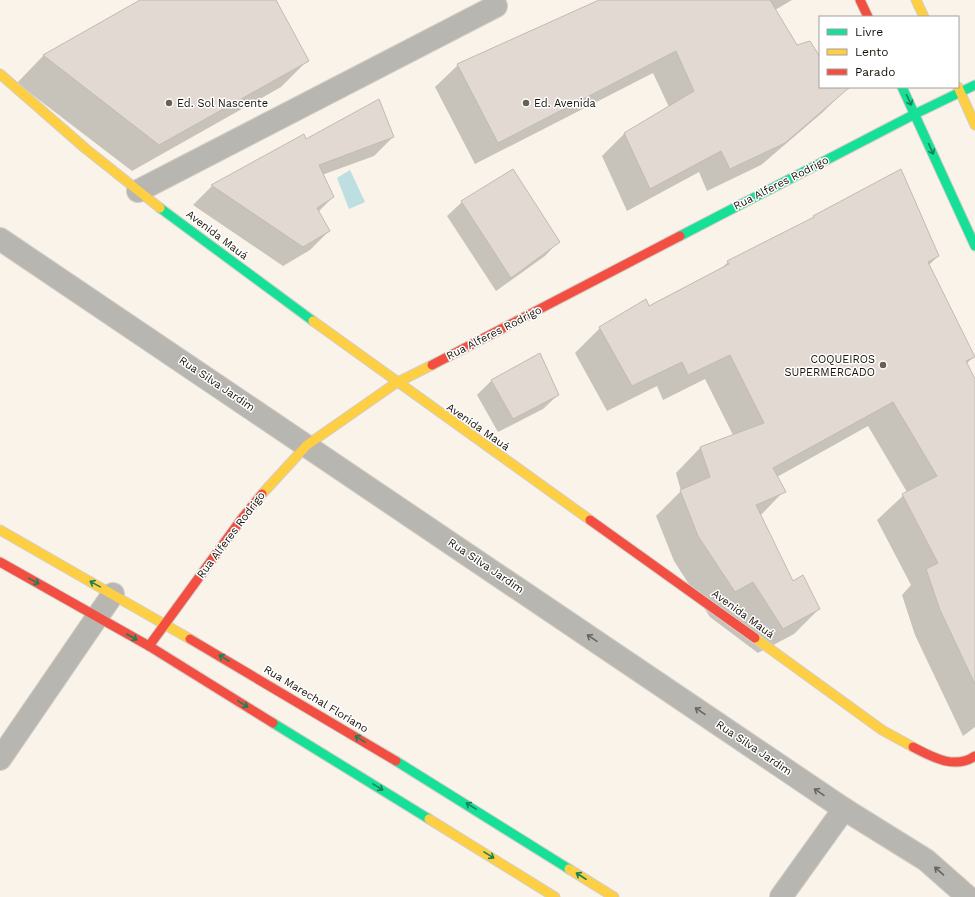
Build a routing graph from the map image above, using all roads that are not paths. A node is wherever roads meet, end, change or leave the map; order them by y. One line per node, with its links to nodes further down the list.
1 (860, 0): 4 (street)
2 (916, 0): 5 (street)
3 (496, 6): 12 (street)
4 (868, 16)
5 (924, 16)
6 (0, 74): 12 (street, Avenida Mauá)
7 (975, 85): 9 (street, Rua Alferes Rodrigo)
8 (902, 88): 10 (street, one-way to 10)
9 (959, 89): 10 (street, Rua Alferes Rodrigo); 11 (street)
10 (915, 114): 14 (street, one-way to 14); 15 (street, Rua Alferes Rodrigo)
11 (975, 125)
12 (138, 191): 15 (street, Avenida Mauá)
13 (0, 239): 16 (street, Rua Silva Jardim)
14 (975, 246)
15 (396, 383): 16 (street, Rua Alferes Rodrigo); 23 (street, Avenida Mauá)
16 (307, 445): 21 (street, Rua Alferes Rodrigo); 25 (street, Rua Silva Jardim, one-way to 16)
17 (0, 530): 19 (street, Rua Marechal Floriano, one-way to 17)
18 (0, 562): 20 (street, one-way to 20)
19 (113, 594): 20 (street); 21 (street, Rua Marechal Floriano)
20 (98, 617): 22 (street, one-way to 22); 24 (street)
21 (166, 624): 22 (street, Rua Alferes Rodrigo); 27 (street, Rua Marechal Floriano, one-way to 21)
22 (149, 646): 26 (street, one-way to 26)
23 (975, 756)
24 (0, 759)
25 (844, 809): 28 (street); 29 (street, Rua Silva Jardim, one-way to 25)
26 (555, 897)
27 (614, 897)
28 (780, 897)
29 (968, 897)

